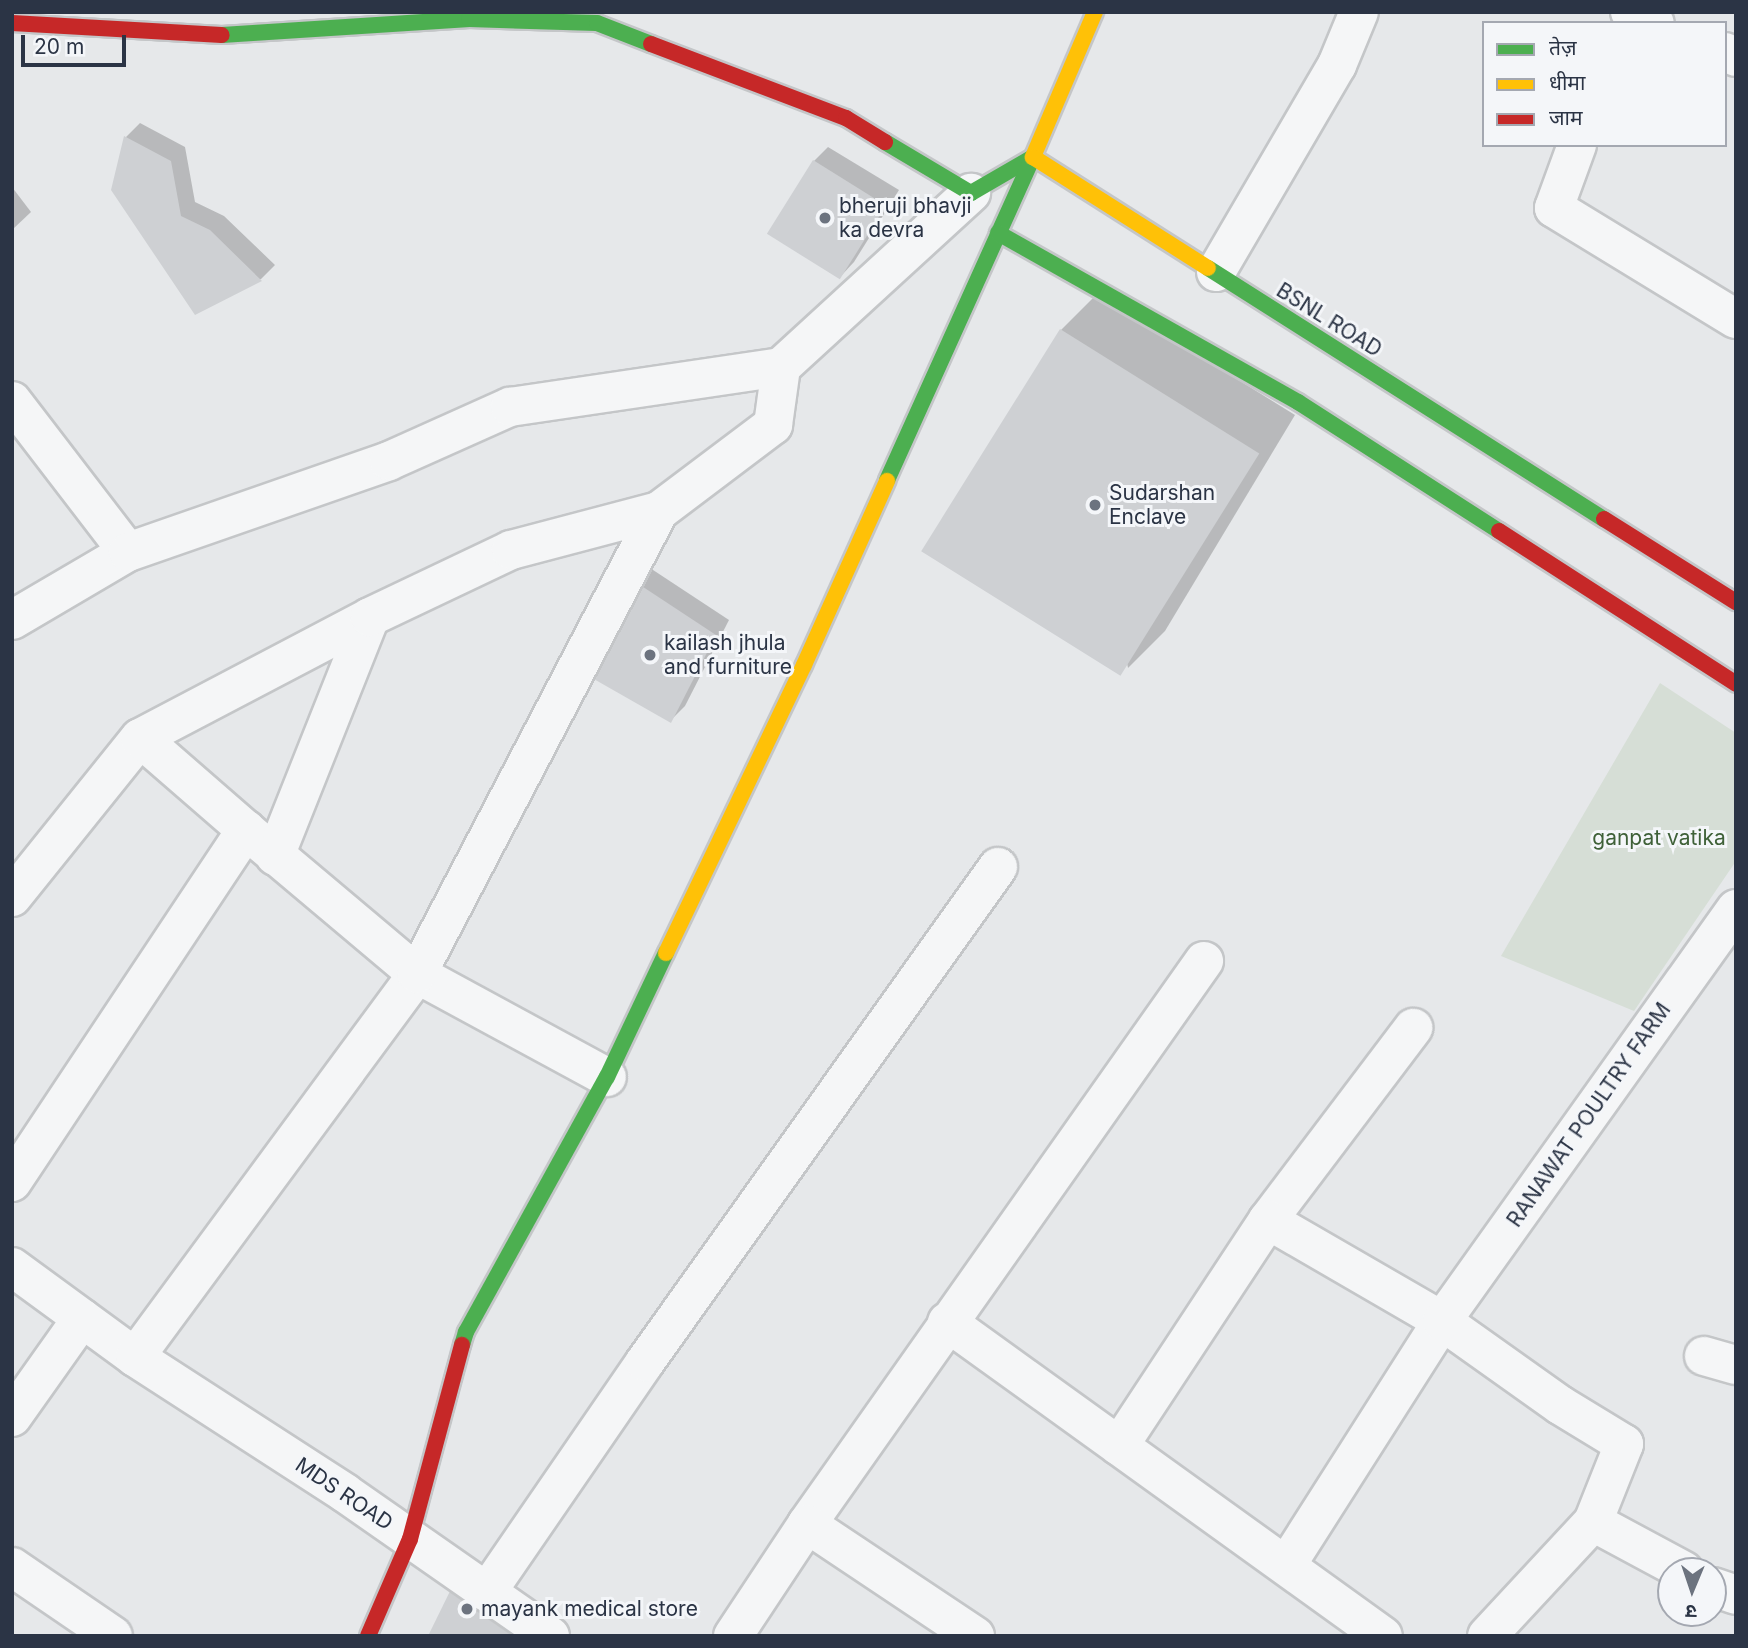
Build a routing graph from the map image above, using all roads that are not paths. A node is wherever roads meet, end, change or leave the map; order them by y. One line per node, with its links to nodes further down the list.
1 (1095, 12): 8 (street)
2 (1359, 12): 11 (street)
3 (1627, 12): 5 (street)
4 (139, 21): 6 (street); 9 (street)
5 (1650, 21)
6 (12, 23)
7 (1576, 147): 12 (street)
8 (1033, 157): 9 (street); 10 (street); 11 (street, BSNL ROAD)
9 (971, 193): 13 (street)
10 (998, 233): 20 (street); 30 (street)
11 (1216, 272): 17 (street, BSNL ROAD)
12 (1736, 319)
13 (781, 367): 15 (street); 16 (street)
14 (12, 401): 16 (street)
15 (659, 511): 18 (street); 28 (street)
16 (128, 552): 19 (street)
17 (1736, 602)
18 (370, 617): 21 (street); 23 (street)
19 (12, 620)
20 (1736, 684)
21 (140, 738): 22 (street); 25 (street)
22 (246, 830): 23 (street); 31 (street)
23 (275, 856): 28 (street)
24 (998, 867): 46 (street)
25 (12, 897)
26 (1736, 909): 35 (street, RANAWAT POULTRY FARM)
27 (1204, 961): 36 (street)
28 (417, 974): 30 (street); 37 (street)
29 (1413, 1028): 32 (street)
30 (607, 1077): 42 (street)
31 (12, 1182)
32 (1268, 1220): 35 (street); 39 (street)
33 (12, 1267): 34 (street, MDS ROAD)
34 (82, 1318): 37 (street, MDS ROAD); 38 (street)
35 (1442, 1321): 40 (street); 44 (street, RANAWAT POULTRY FARM)
36 (947, 1322): 39 (street); 41 (street)
37 (135, 1357): 42 (street, MDS ROAD)
38 (12, 1417)
39 (1119, 1446): 44 (street)
40 (1593, 1522): 43 (street); 53 (street)
41 (807, 1524): 50 (street); 51 (street)
42 (410, 1539): 46 (street, MDS ROAD); 48 (street)
43 (1658, 1557)
44 (1286, 1566): 52 (street)
45 (12, 1567): 47 (street)
46 (487, 1592): 49 (street, MDS ROAD)
47 (113, 1636)
48 (368, 1636)
49 (550, 1636)
50 (733, 1636)
51 (975, 1636)
52 (1383, 1636)
53 (1487, 1636)

